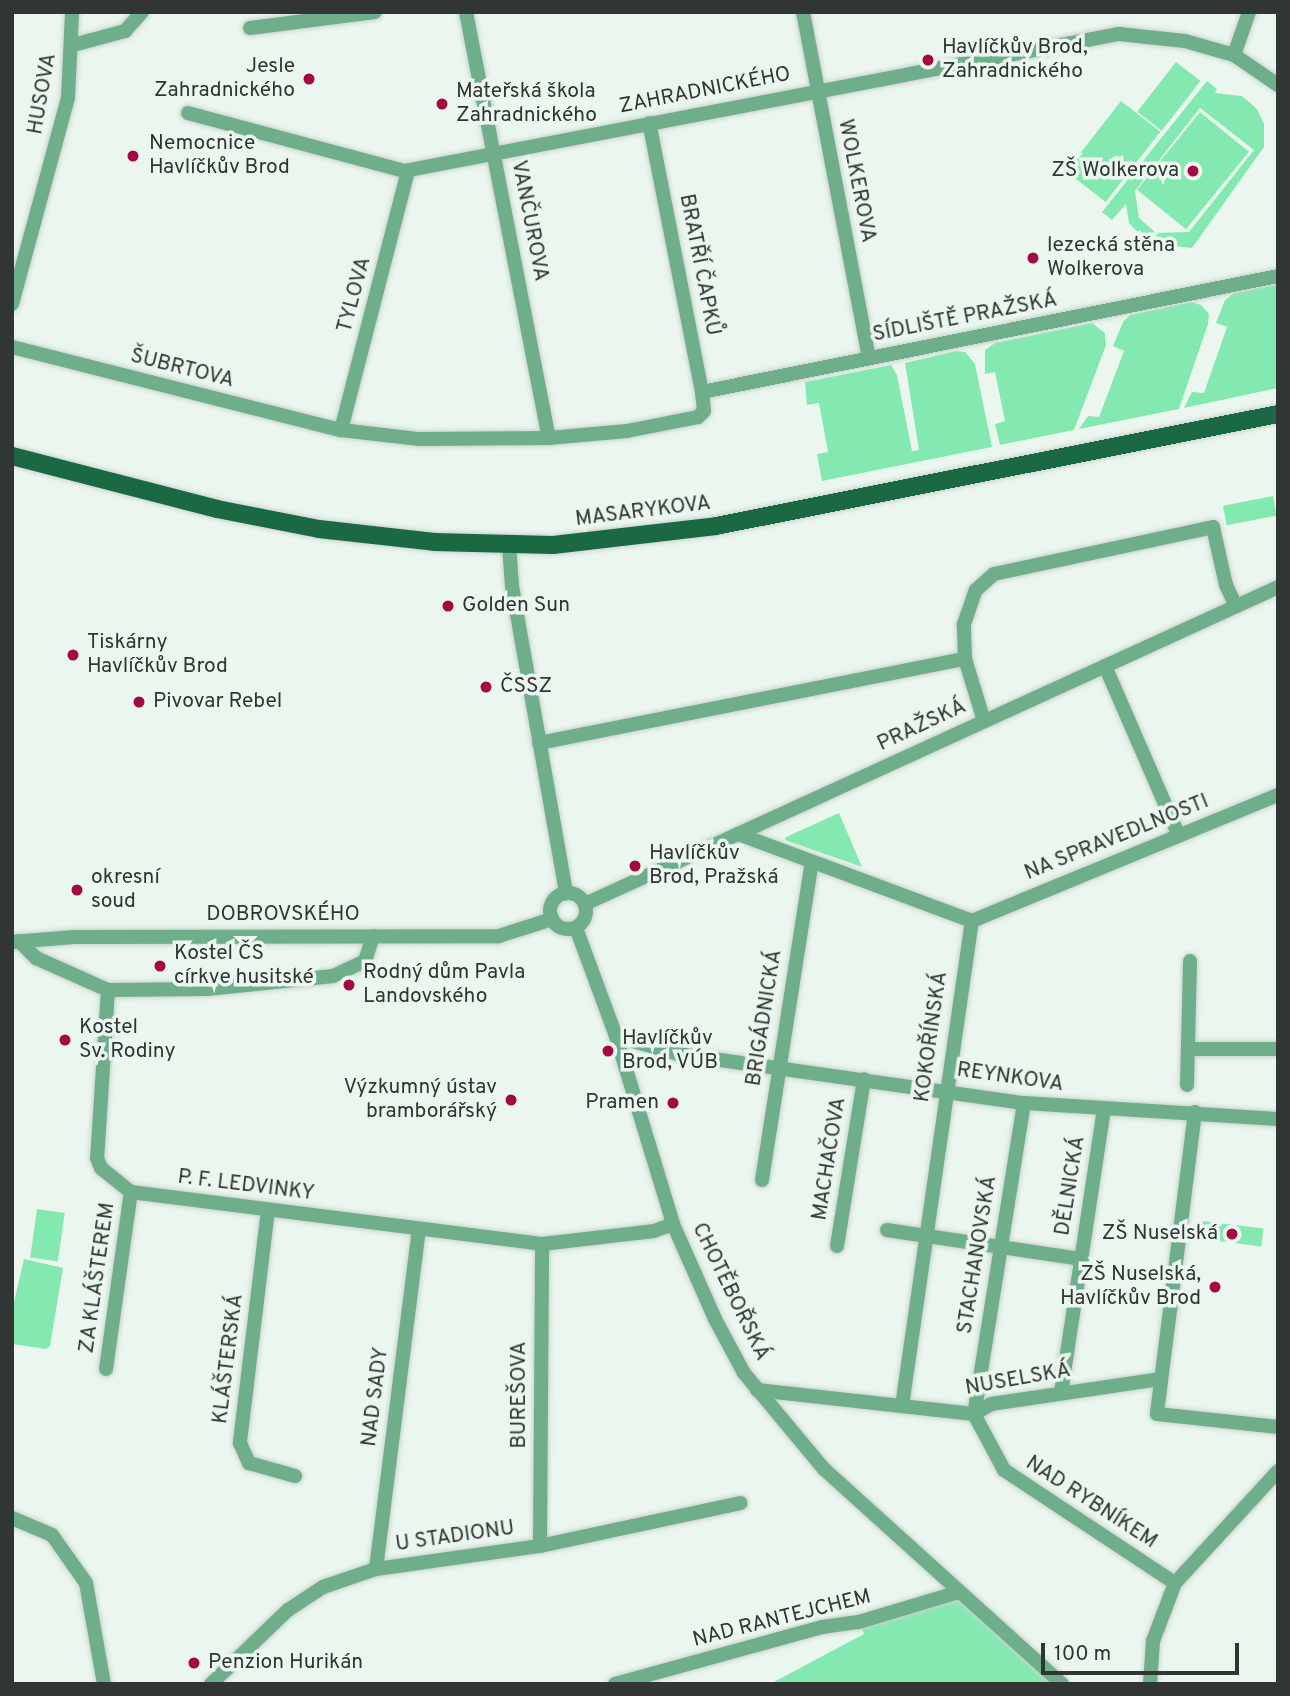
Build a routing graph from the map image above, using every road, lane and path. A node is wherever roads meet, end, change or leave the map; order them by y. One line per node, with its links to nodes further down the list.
1 (72, 12): 8 (street, HUSOVA)
2 (142, 12): 8 (street)
3 (375, 12): 7 (street)
4 (466, 12): 14 (street, VANČUROVA)
5 (803, 12): 11 (street, WOLKEROVA)
6 (1249, 12): 9 (street)
7 (250, 28)
8 (73, 45): 17 (street, HUSOVA)
9 (1234, 54): 10 (street, ZAHRADNICKÉHO); 11 (street, ZAHRADNICKÉHO)
10 (1278, 85)
11 (817, 91): 13 (street, ZAHRADNICKÉHO); 19 (street, WOLKEROVA)
12 (188, 113): 15 (street, ZAHRADNICKÉHO)
13 (649, 123): 14 (street, ZAHRADNICKÉHO); 20 (street, BRATŘÍ ČAPKŮ)
14 (494, 154): 15 (street, ZAHRADNICKÉHO); 23 (street, VANČUROVA)
15 (408, 170): 22 (street, TYLOVA)
16 (1278, 276): 19 (street, SÍDLIŠTĚ PRAŽSKÁ)
17 (12, 304)
18 (12, 347): 22 (street, ŠUBRTOVA)
19 (869, 358): 20 (street, SÍDLIŠTĚ PRAŽSKÁ)
20 (702, 392): 23 (street, BRATŘÍ ČAPKŮ)
21 (1278, 414): 25 (main road, MASARYKOVA)
22 (341, 430): 23 (street)
23 (549, 438)
24 (12, 456): 25 (main road, MASARYKOVA)
25 (509, 545): 31 (street)
26 (1278, 587): 27 (street, PRAŽSKÁ)
27 (1236, 606): 28 (street); 29 (street, PRAŽSKÁ)
28 (965, 659): 30 (street); 31 (street)
29 (1105, 666): 30 (street, PRAŽSKÁ); 34 (street)
30 (984, 721): 33 (street, PRAŽSKÁ)
31 (539, 743): 36 (street)
32 (1278, 795): 34 (street, NA SPRAVEDLNOSTI)
33 (738, 834): 35 (street); 37 (street, PRAŽSKÁ)
34 (1179, 836): 39 (street, NA SPRAVEDLNOSTI)
35 (812, 862): 39 (street); 48 (street, BRIGÁDNICKÁ)
36 (566, 893): 37 (street); 38 (street)
37 (585, 904): 40 (street)
38 (552, 919): 40 (street); 41 (street, DOBROVSKÉHO)
39 (972, 921): 51 (street, KOKOŘÍNSKÁ)
40 (576, 928): 45 (street, CHOTĚBOŘSKÁ)
41 (373, 936): 42 (street, DOBROVSKÉHO); 44 (street)
42 (16, 941): 44 (street)
43 (1190, 961): 46 (street)
44 (108, 990): 57 (street)
45 (616, 1036): 48 (street, REYNKOVA); 59 (street, CHOTĚBOŘSKÁ)
46 (1189, 1049): 47 (street); 50 (street)
47 (1278, 1049)
48 (778, 1068): 49 (street, REYNKOVA); 56 (street, BRIGÁDNICKÁ)
49 (864, 1079): 51 (street, REYNKOVA); 64 (street, MACHAČOVA)
50 (1187, 1085)
51 (947, 1090): 52 (street, REYNKOVA); 62 (street, KOKOŘÍNSKÁ)
52 (1024, 1103): 53 (street, REYNKOVA); 65 (street, STACHANOVSKÁ)
53 (1104, 1110): 54 (street, REYNKOVA); 66 (street, DĚLNICKÁ)
54 (1195, 1112): 55 (street, REYNKOVA); 68 (street)
55 (1278, 1119)
56 (761, 1180)
57 (131, 1192): 58 (street, P. F. LEDVINKY); 67 (street, ZA KLÁŠTEREM)
58 (268, 1210): 60 (street, P. F. LEDVINKY); 75 (street, KLÁŠTERSKÁ)
59 (673, 1224): 63 (street, P. F. LEDVINKY); 69 (street, CHOTĚBOŘSKÁ)
60 (419, 1230): 63 (street, P. F. LEDVINKY); 79 (street, NAD SADY)
61 (887, 1230): 62 (street)
62 (924, 1236): 65 (street); 71 (street, KOKOŘÍNSKÁ)
63 (542, 1244): 78 (street, BUREŠOVA)
64 (837, 1247)
65 (1001, 1248): 66 (street); 72 (street, STACHANOVSKÁ)
66 (1082, 1259): 70 (street, DĚLNICKÁ)
67 (106, 1369)
68 (1161, 1379): 70 (street, NUSELSKÁ); 73 (street)
69 (757, 1390): 71 (street, NUSELSKÁ); 81 (street, CHOTĚBOŘSKÁ)
70 (1062, 1393): 72 (street, NUSELSKÁ)
71 (902, 1406): 72 (street, NUSELSKÁ)
72 (974, 1414): 80 (street, NAD RYBNÍKEM)
73 (1278, 1427)
74 (1278, 1472): 80 (street)
75 (295, 1476)
76 (740, 1503): 78 (street, U STADIONU)
77 (12, 1518): 82 (street)
78 (540, 1546): 79 (street, U STADIONU)
79 (376, 1569): 83 (street, U STADIONU)
80 (1175, 1583): 86 (street)
81 (958, 1592): 84 (street, NAD RANTEJCHEM); 85 (street, CHOTĚBOŘSKÁ)
82 (104, 1684)
83 (211, 1684)
84 (615, 1684)
85 (1062, 1684)
86 (1150, 1684)

